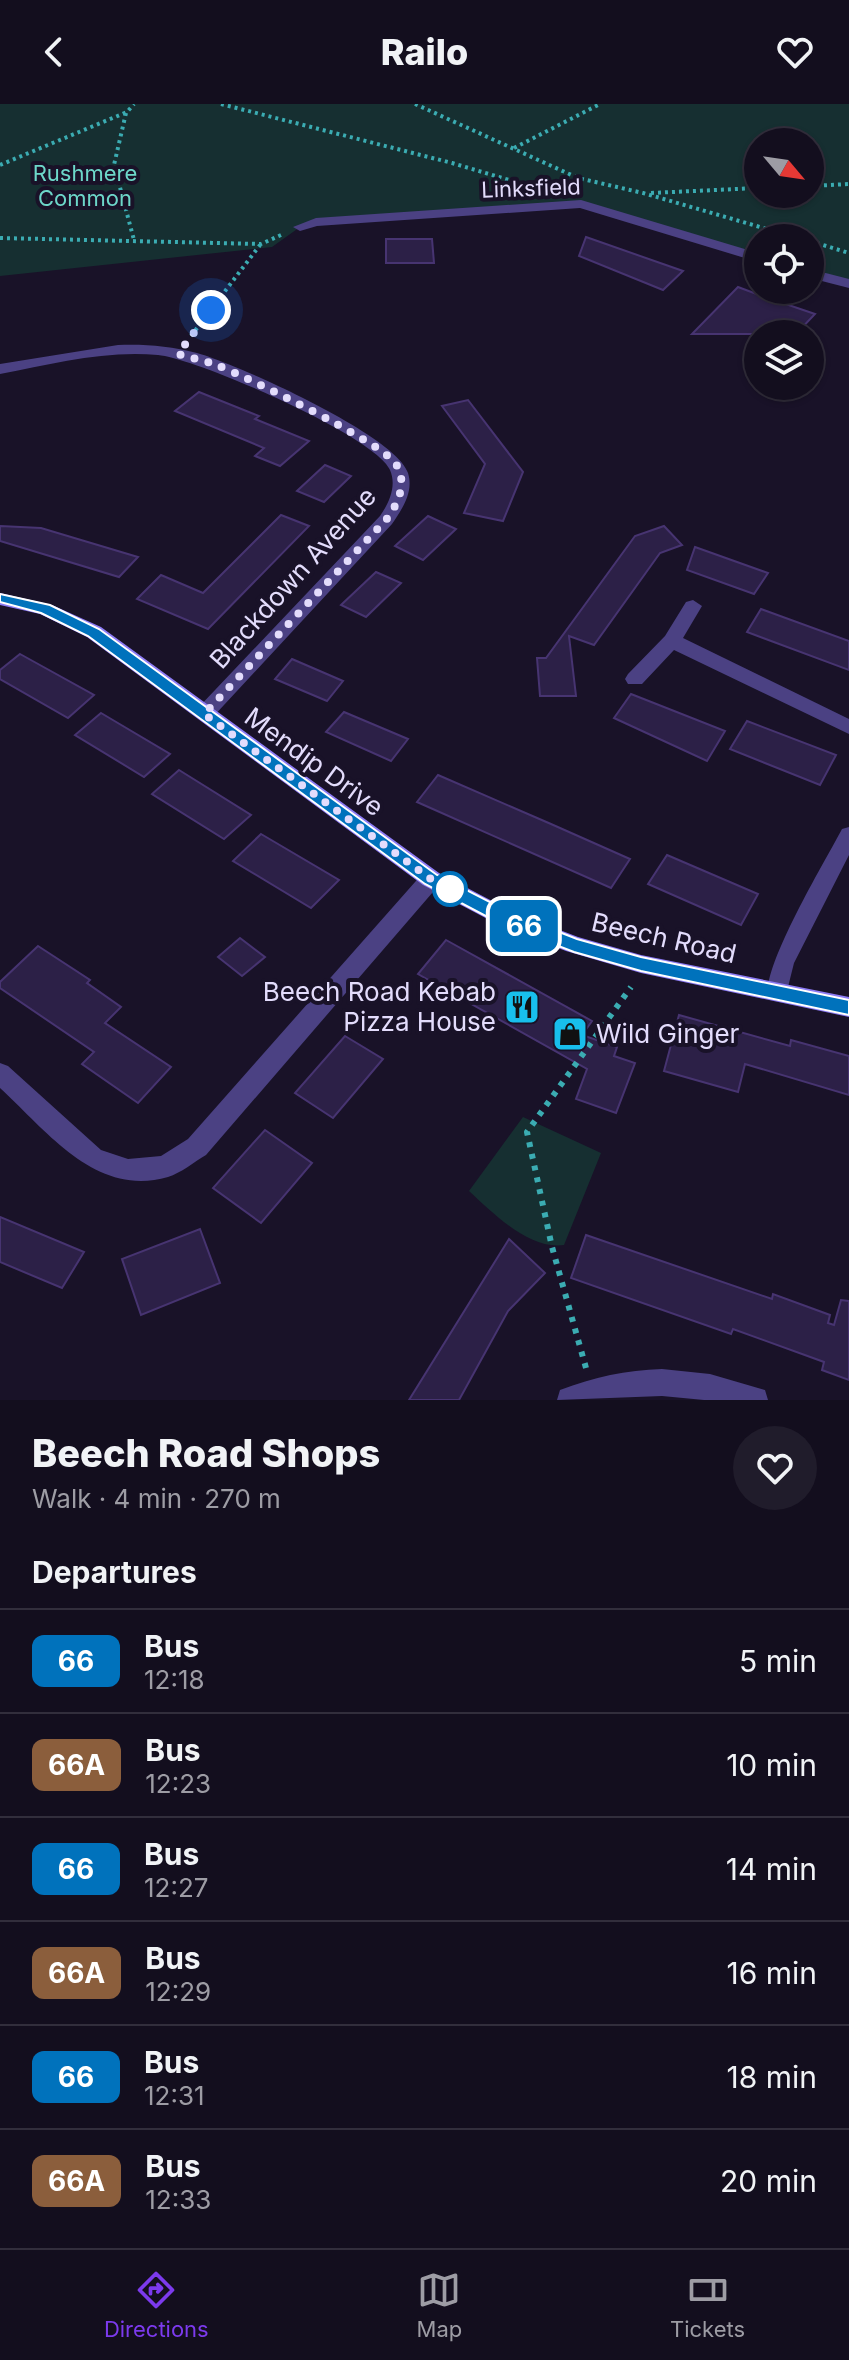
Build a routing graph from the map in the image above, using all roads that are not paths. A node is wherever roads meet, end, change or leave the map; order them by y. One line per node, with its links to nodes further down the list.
1 (300, 227): 2 (street, Linksfield)
2 (744, 254)
3 (824, 277): 4 (street)
4 (849, 284)
5 (0, 369): 10 (street, Blackdown Avenue)
6 (0, 599): 10 (street, Mendip Drive)
7 (693, 606): 8 (street)
8 (672, 641): 9 (street); 11 (street)
9 (635, 679)
10 (204, 714): 13 (street, Mendip Drive)
11 (849, 727)
12 (849, 835): 14 (street)
13 (431, 879): 14 (street, Beech Road); 16 (street)
14 (777, 992): 15 (street, Beech Road)
15 (849, 1007)
16 (0, 1073)
17 (581, 1395): 18 (street)
18 (755, 1400)

